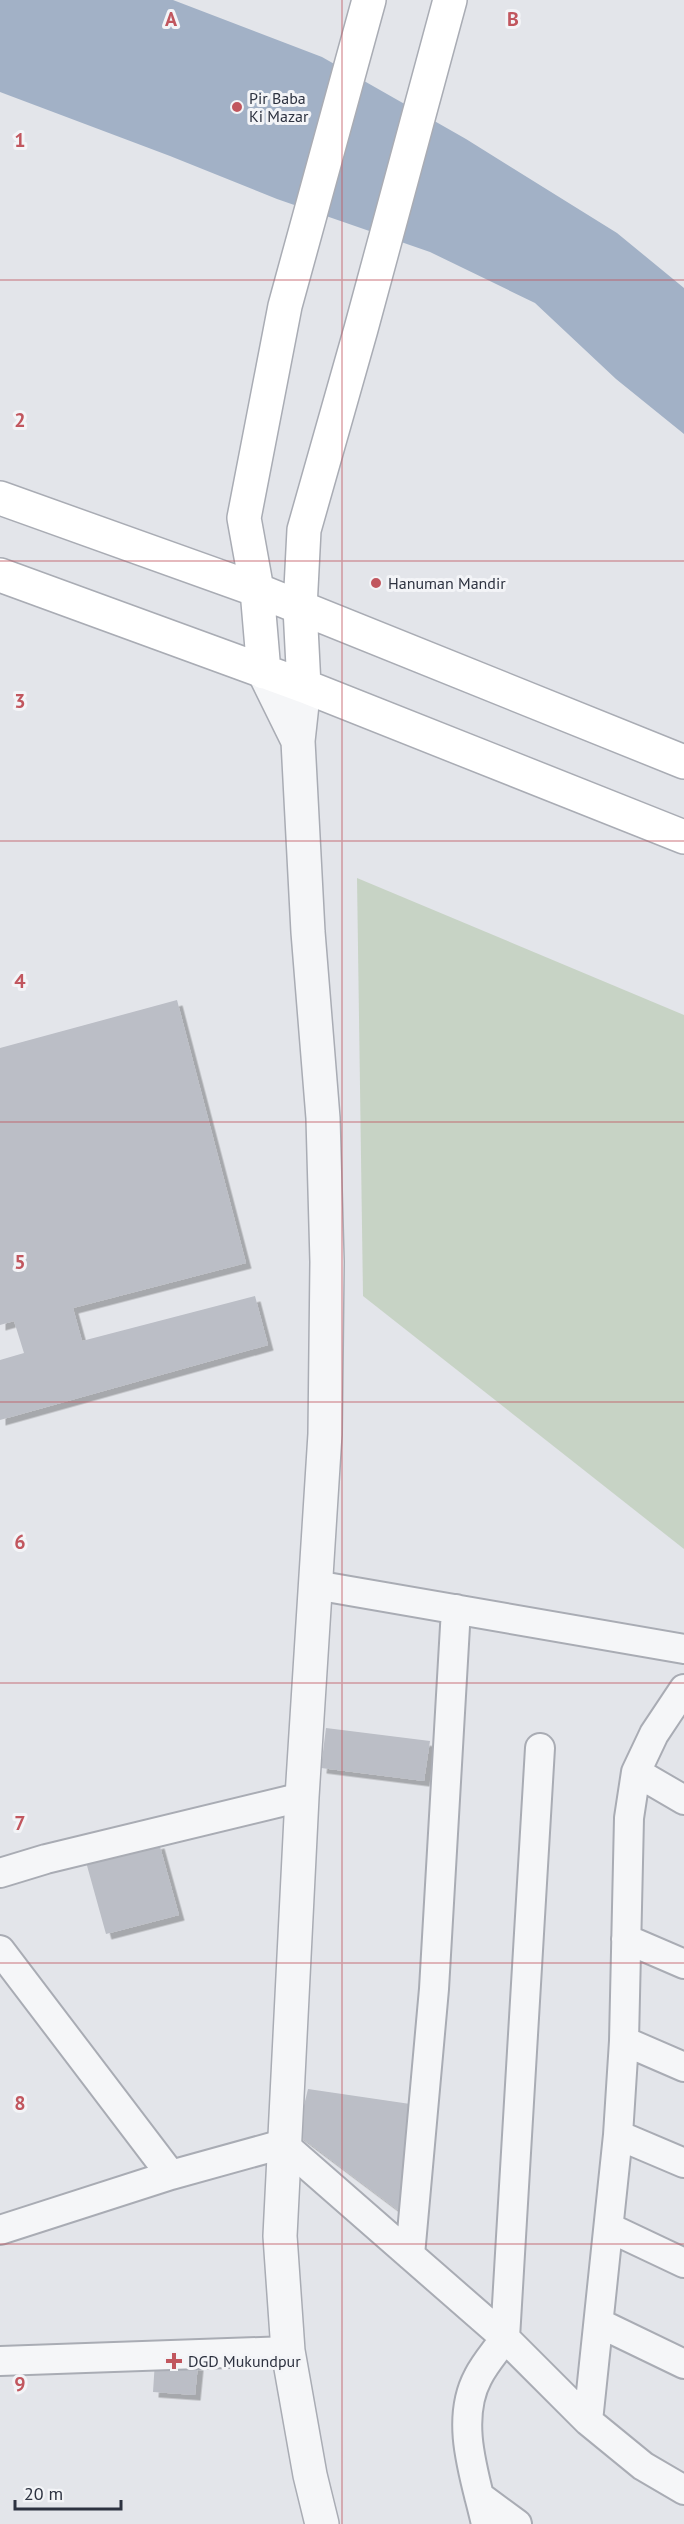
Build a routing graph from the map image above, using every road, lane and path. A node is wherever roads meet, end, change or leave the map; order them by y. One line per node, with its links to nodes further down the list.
1 (369, 0): 5 (main road)
2 (450, 0): 6 (main road)
3 (0, 498): 5 (main road)
4 (0, 575): 7 (main road)
5 (257, 590): 6 (main road); 7 (main road)
6 (300, 608): 8 (main road); 10 (main road)
7 (264, 672): 8 (main road); 9 (street)
8 (303, 686): 9 (street); 11 (main road)
9 (298, 741): 12 (street)
10 (684, 762)
11 (684, 837)
12 (315, 1585): 13 (street); 18 (street)
13 (456, 1609): 14 (street); 32 (street)
14 (684, 1649)
15 (684, 1689): 17 (street)
16 (540, 1748): 35 (street)
17 (636, 1772): 19 (street); 21 (street)
18 (302, 1797): 20 (street); 27 (street)
19 (684, 1800)
20 (0, 1873)
21 (626, 1939): 23 (street); 24 (street)
22 (0, 1950): 29 (street)
23 (684, 1964)
24 (624, 2041): 25 (street); 26 (street)
25 (684, 2067)
26 (618, 2135): 28 (street); 30 (street)
27 (283, 2144): 29 (street); 32 (street); 36 (street)
28 (684, 2163)
29 (171, 2175): 31 (street)
30 (610, 2228): 33 (street); 34 (street)
31 (0, 2230)
32 (410, 2255): 35 (street)
33 (684, 2263)
34 (599, 2323): 38 (street); 39 (street)
35 (505, 2338): 39 (street); 41 (street)
36 (288, 2351): 37 (street); 42 (street)
37 (0, 2361)
38 (684, 2364)
39 (588, 2421): 40 (street)
40 (684, 2490)
41 (480, 2496): 43 (street); 44 (street)
42 (316, 2522)
43 (486, 2524)
44 (517, 2524)

